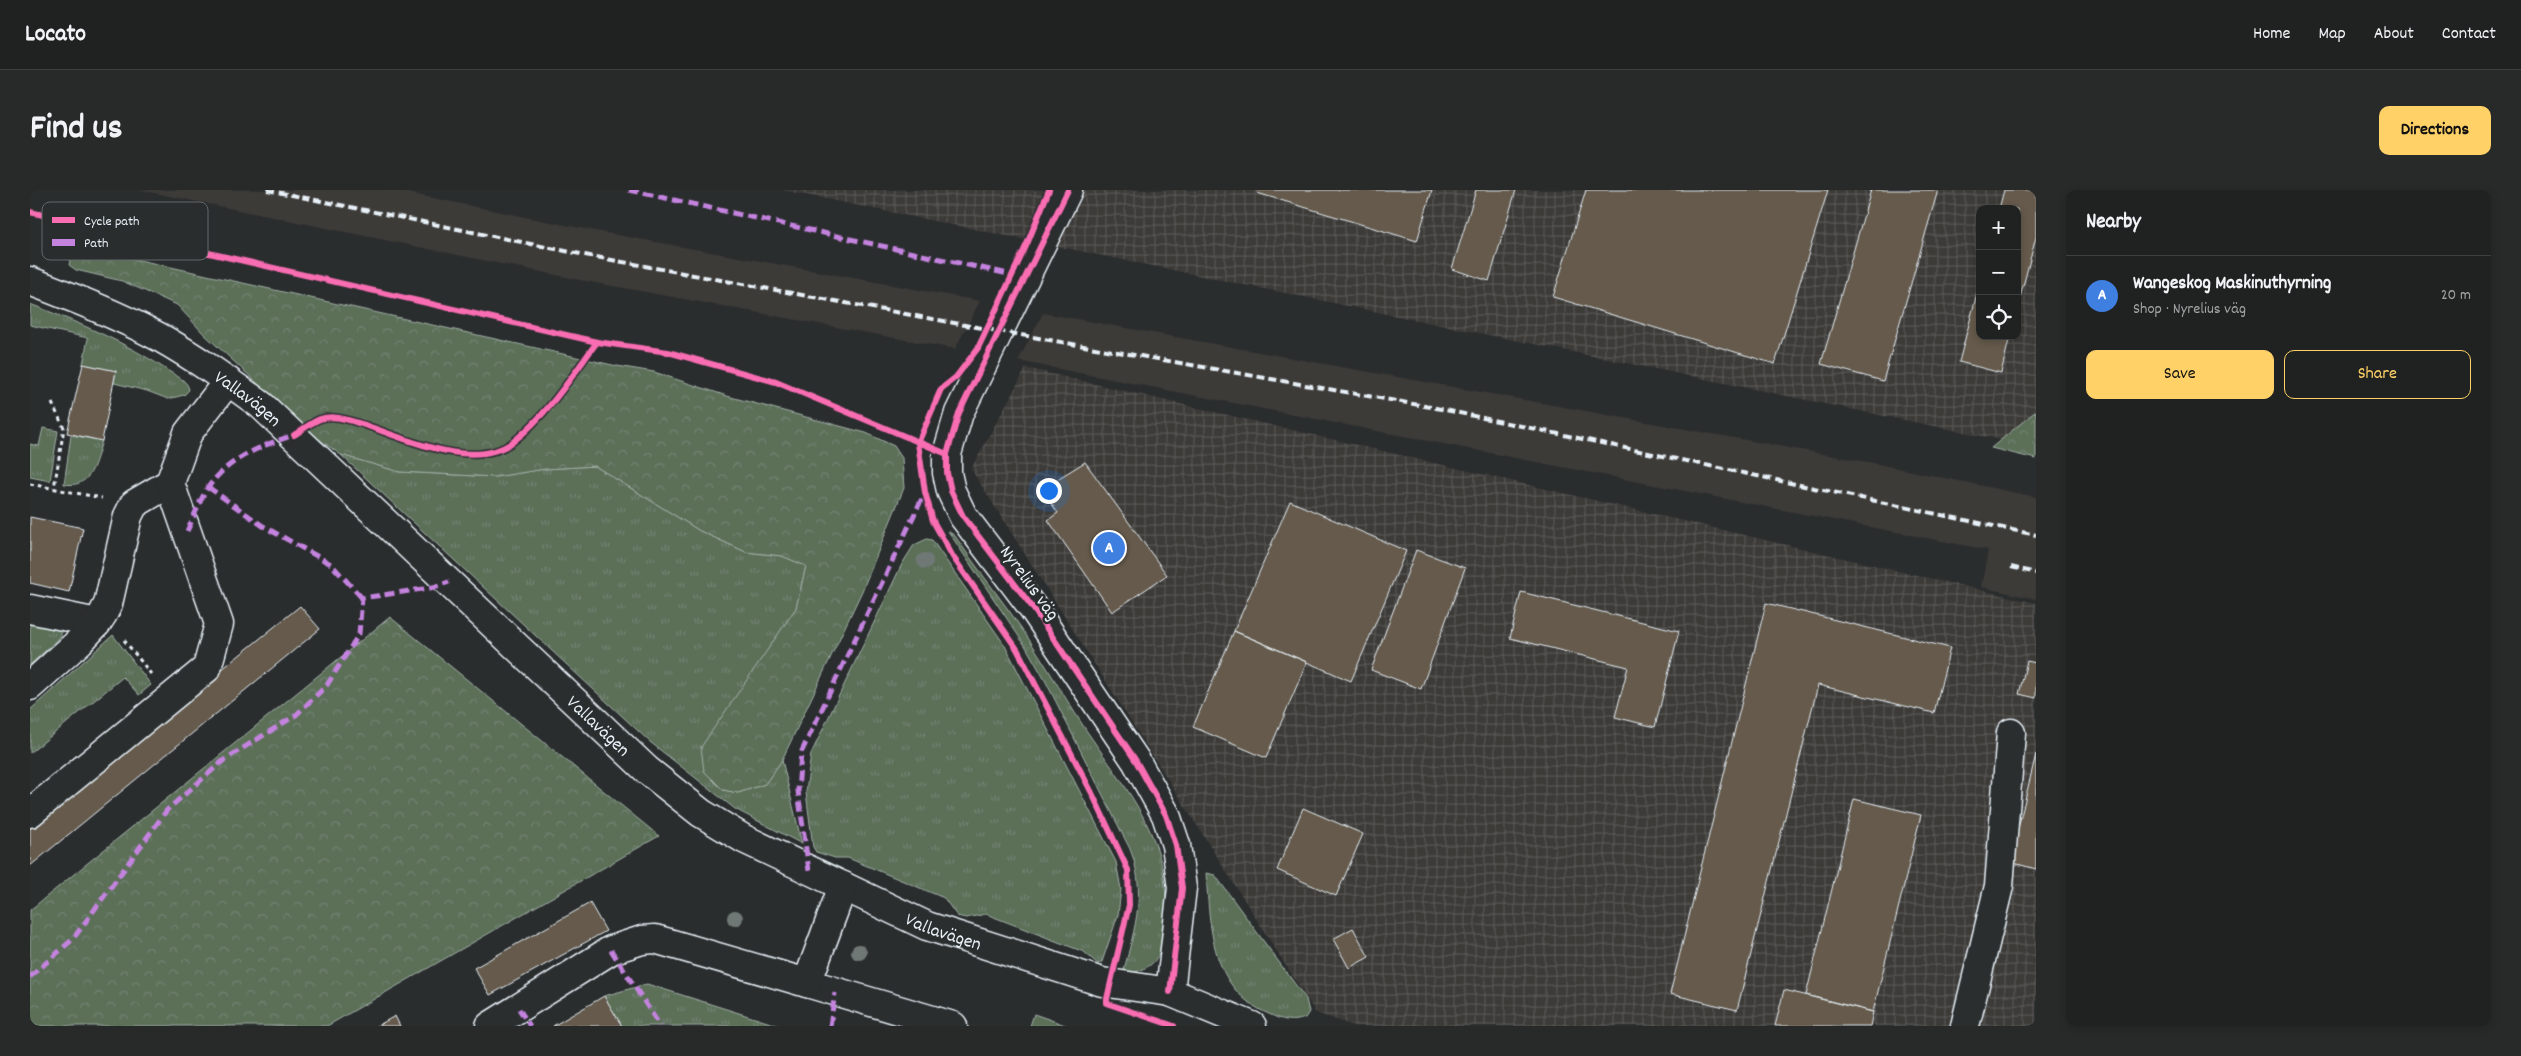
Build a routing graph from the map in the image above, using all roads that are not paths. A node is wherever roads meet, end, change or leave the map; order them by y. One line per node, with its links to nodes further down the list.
1 (1068, 190): 12 (street, Nyrelius väg)
2 (30, 281): 3 (street, Vallavägen)
3 (228, 382): 4 (street); 10 (street, Vallavägen)
4 (170, 483): 6 (street); 9 (street)
5 (30, 610): 6 (street)
6 (98, 623): 7 (street)
7 (30, 686)
8 (2011, 733): 17 (street)
9 (30, 813)
10 (843, 886): 11 (street); 12 (street, Vallavägen)
11 (807, 983): 13 (street); 14 (street)
12 (1170, 992): 16 (street, Vallavägen)
13 (915, 1021): 15 (street)
14 (490, 1026)
15 (953, 1026)
16 (1252, 1026)
17 (1964, 1026)

